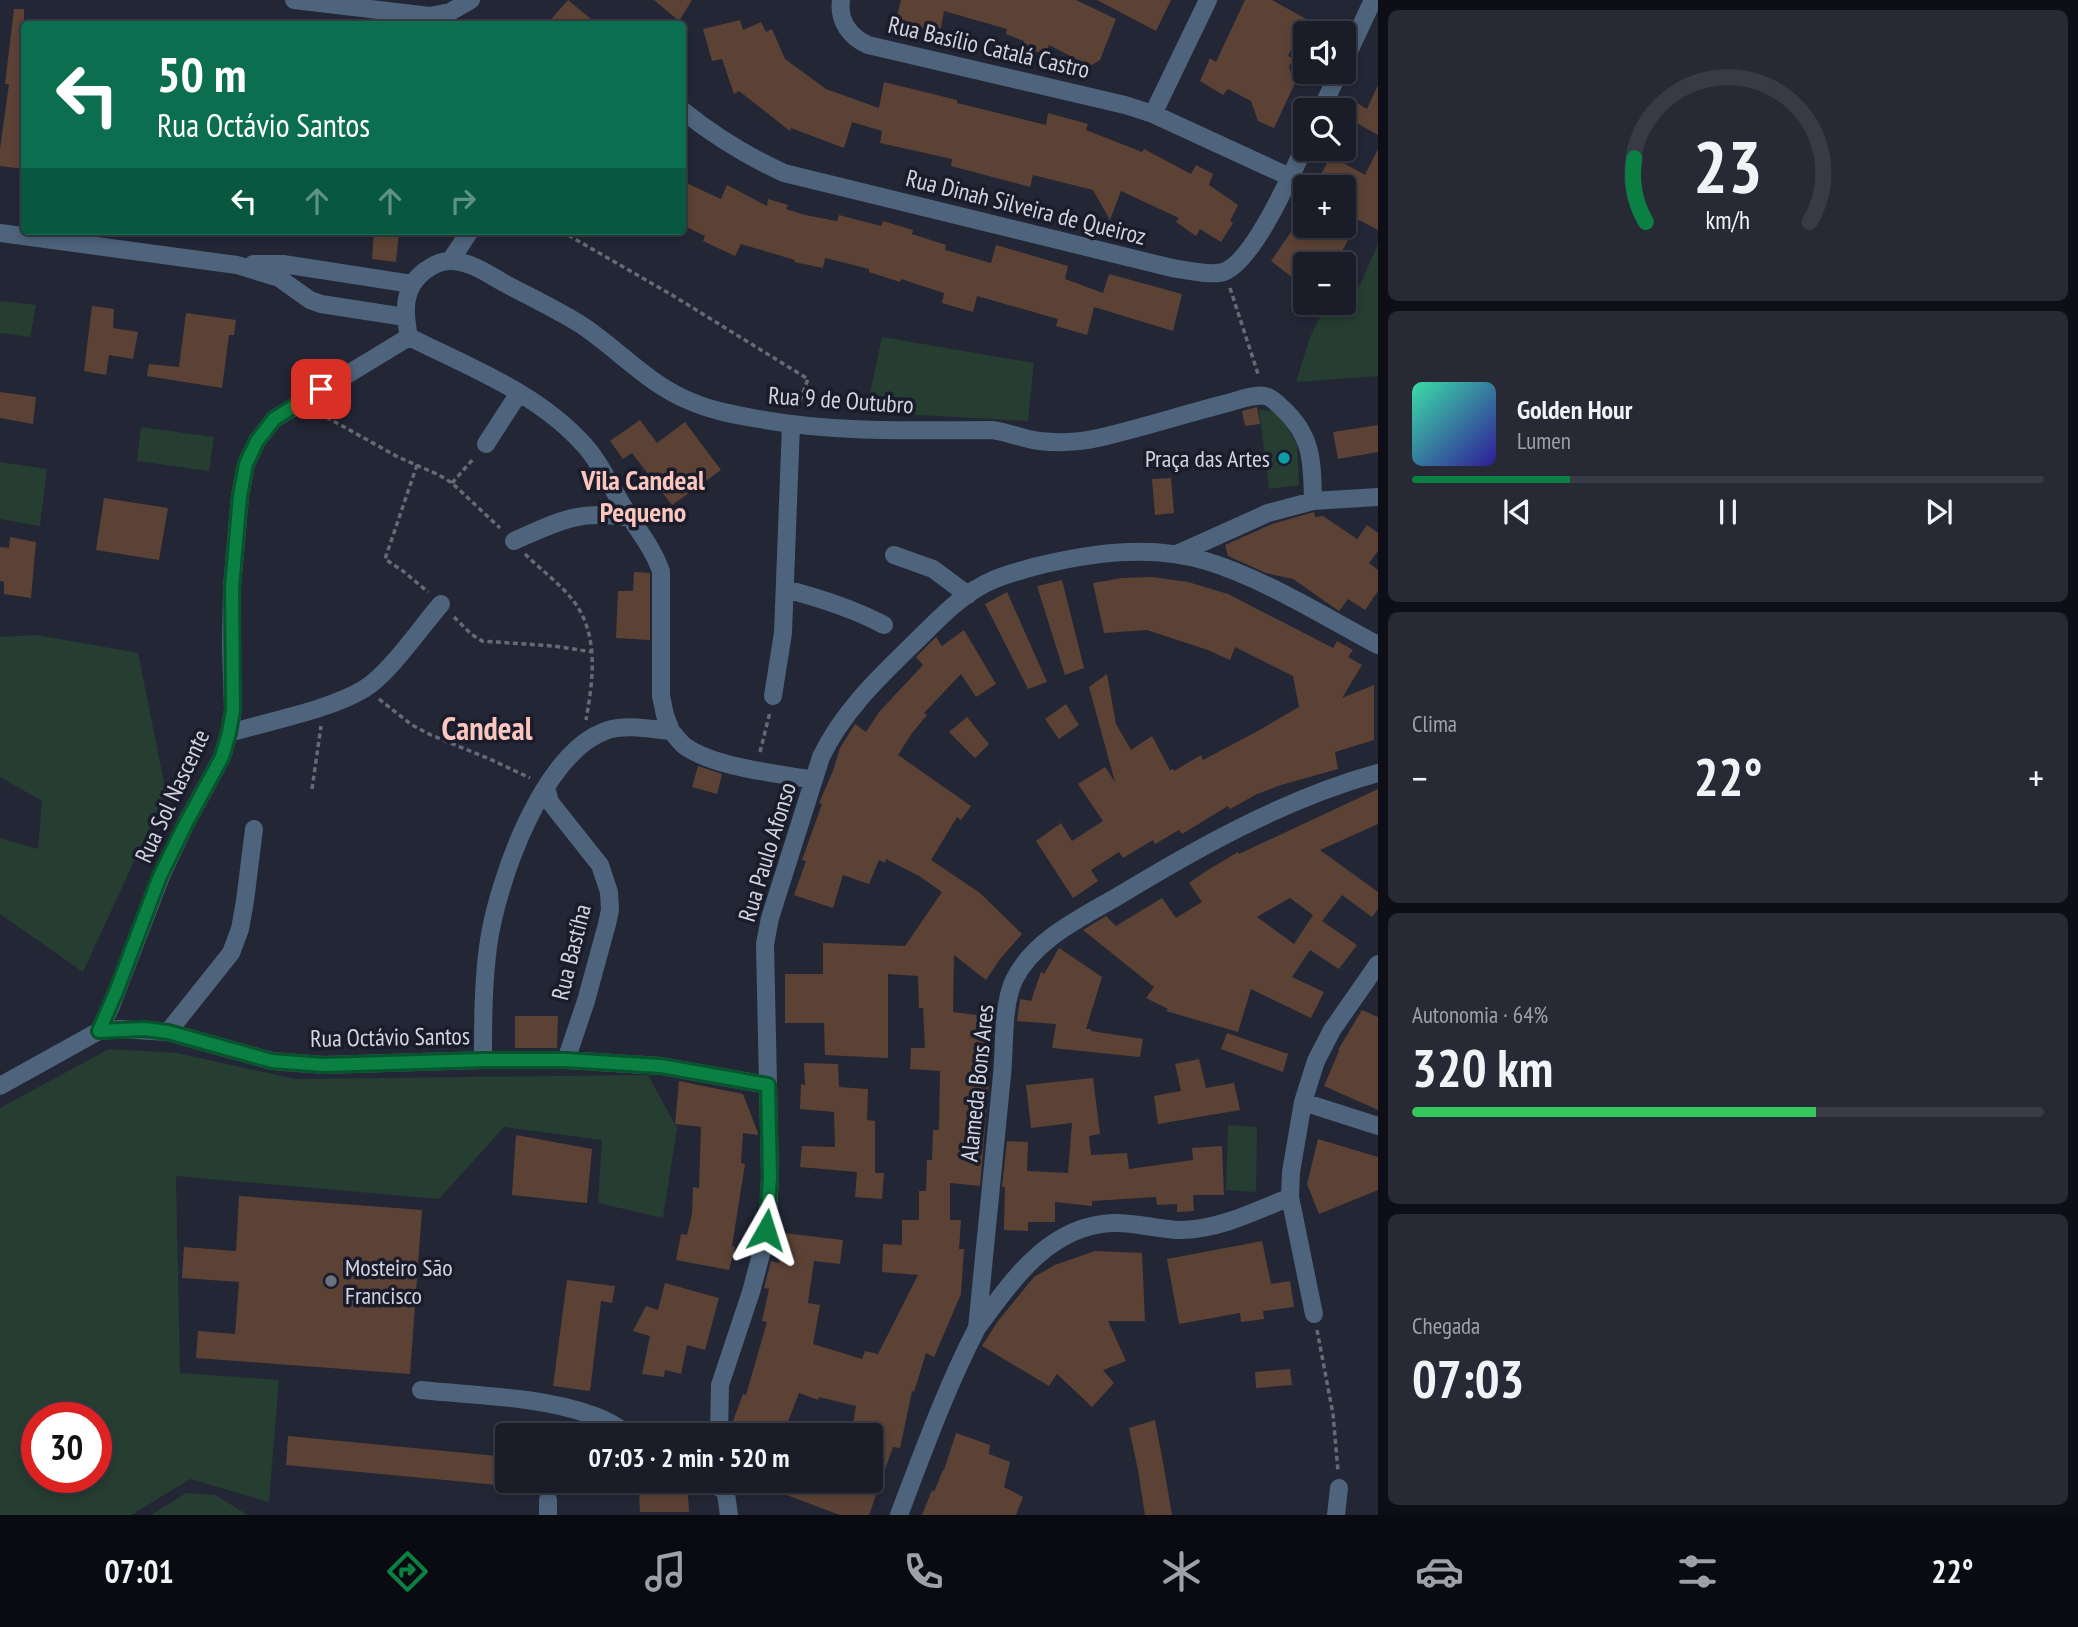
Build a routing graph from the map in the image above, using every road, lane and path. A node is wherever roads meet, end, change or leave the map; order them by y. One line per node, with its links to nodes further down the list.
1 (294, 0): 2 (street)
2 (471, 0)
3 (841, 0): 8 (street, Rua Basílio Catalá Castro)
4 (1208, 0): 8 (street)
5 (1373, 0): 6 (street)
6 (1356, 36)
7 (686, 113): 16 (street, Rua Dinah Silveira de Queiroz)
8 (1153, 114): 10 (street, Rua Basílio Catalá Castro)
9 (1298, 161): 10 (street)
10 (1290, 177): 16 (street)
11 (0, 233): 15 (street)
12 (467, 235): 14 (street)
13 (568, 235): 23 (path)
14 (450, 261): 17 (street); 23 (street, Rua 9 de Outubro)
15 (237, 265): 17 (street); 18 (street)
16 (1225, 272): 21 (path)
17 (412, 284): 18 (street)
18 (405, 317): 19 (street)
19 (409, 337): 20 (street); 22 (street, Rua Sol Nascente)
20 (519, 393): 24 (street); 29 (street)
21 (1265, 396): 23 (street, Rua 9 de Outubro); 28 (street)
22 (299, 402): 25 (path); 43 (street, Rua Sol Nascente)
23 (791, 425): 33 (street)
24 (486, 444): 26 (path)
25 (417, 465): 26 (path); 35 (path)
26 (452, 483): 30 (path)
27 (1378, 497): 28 (street, Rua Paulo Afonso)
28 (1313, 501): 31 (street, Rua Paulo Afonso)
29 (630, 518): 30 (street); 42 (street)
30 (514, 541): 38 (path)
31 (1177, 554): 34 (street, Rua Paulo Afonso); 37 (street, Rua Paulo Afonso)
32 (894, 555): 34 (street)
33 (785, 589): 36 (street); 40 (street)
34 (968, 595): 47 (street, Rua Paulo Afonso)
35 (441, 604): 38 (path); 39 (street)
36 (884, 625)
37 (1378, 645)
38 (593, 652): 44 (path)
39 (365, 688): 41 (street); 48 (path)
40 (773, 696): 45 (path)
41 (324, 705): 43 (street); 49 (path)
42 (671, 731): 44 (street); 45 (street)
43 (229, 733): 52 (street, Rua Sol Nascente)
44 (581, 744): 48 (street)
45 (757, 769): 47 (street)
46 (1378, 773): 62 (street, Alameda Bons Ares)
47 (814, 780): 56 (street, Rua Paulo Afonso)
48 (546, 788): 54 (street); 55 (street, Rua Bastíha)
49 (312, 789)
50 (254, 829): 53 (street)
51 (1378, 964): 58 (street)
52 (99, 1031): 53 (street, Rua Octávio Santos); 57 (street)
53 (168, 1032): 54 (street, Rua Octávio Santos)
54 (483, 1060): 55 (street, Rua Octávio Santos)
55 (566, 1060): 56 (street, Rua Octávio Santos)
56 (768, 1085): 65 (street, Rua Paulo Afonso)
57 (0, 1086)
58 (1303, 1102): 59 (street); 60 (street)
59 (1378, 1126)
60 (1290, 1197): 61 (street); 62 (street)
61 (1314, 1314): 66 (path)
62 (977, 1328): 69 (street, Alameda Bons Ares)
63 (421, 1390): 64 (street)
64 (608, 1423)
65 (719, 1423)
66 (1339, 1488): 70 (street)
67 (726, 1493): 68 (street)
68 (729, 1515)
69 (899, 1515)
70 (1336, 1515)

